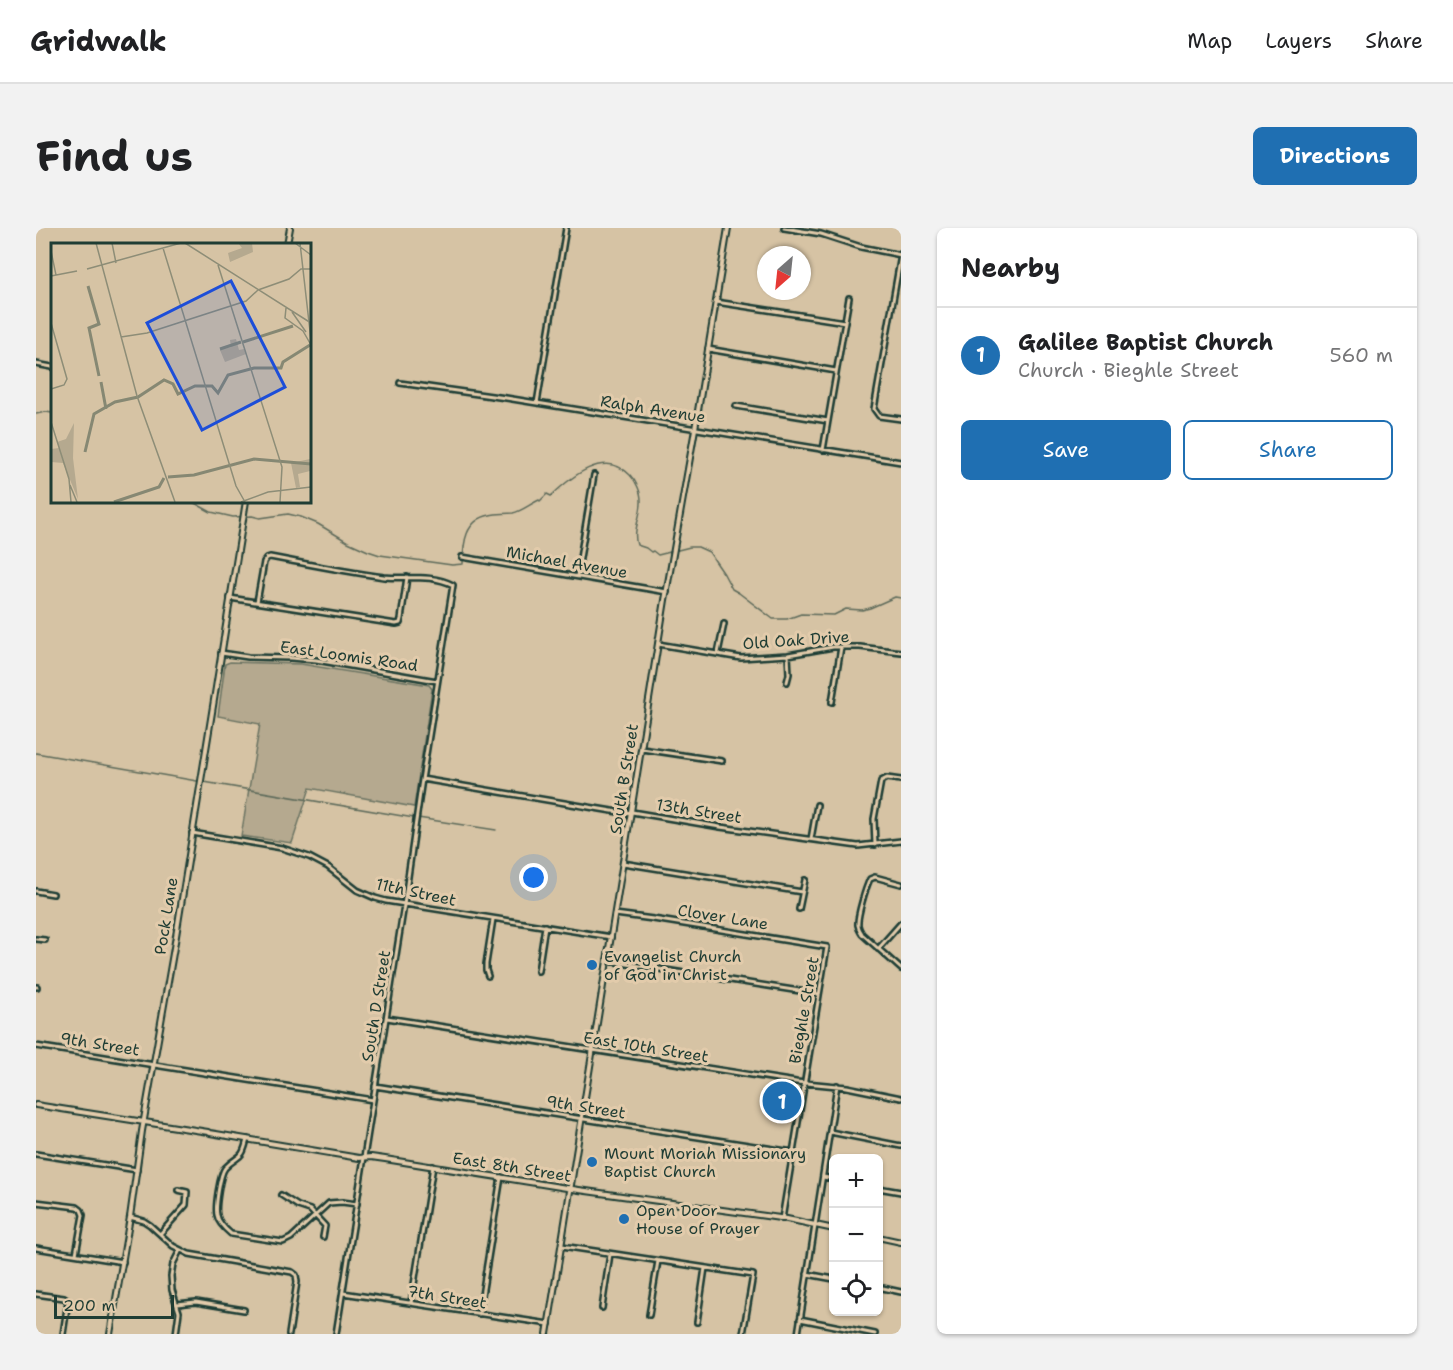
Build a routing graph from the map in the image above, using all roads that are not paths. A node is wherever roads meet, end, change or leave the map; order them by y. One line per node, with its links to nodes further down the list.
1 (290, 228): 5 (street)
2 (566, 228): 17 (street)
3 (728, 228): 10 (street, South B Street)
4 (784, 228): 6 (street)
5 (287, 243)
6 (901, 255): 8 (street)
7 (849, 298): 11 (street)
8 (894, 298): 9 (street); 19 (street)
9 (901, 299)
10 (716, 302): 11 (street); 12 (street, South B Street)
11 (845, 322): 15 (street)
12 (708, 349): 15 (street); 21 (street, South B Street)
13 (36, 364): 14 (street)
14 (51, 367)
15 (836, 371): 20 (street)
16 (400, 383): 17 (street, Ralph Avenue)
17 (537, 403): 21 (street, Ralph Avenue)
18 (736, 406): 20 (street)
19 (901, 419)
20 (828, 422): 22 (street)
21 (695, 429): 22 (street, Ralph Avenue); 29 (street, South B Street)
22 (823, 450): 23 (street, Ralph Avenue)
23 (901, 462)
24 (594, 475): 27 (street)
25 (246, 502): 30 (street, Pock Lane)
26 (462, 557): 27 (street, Michael Avenue)
27 (577, 576): 29 (street, Michael Avenue)
28 (407, 577): 31 (street); 31 (street); 39 (street, South D Street)
29 (667, 592): 33 (street, South B Street)
30 (230, 598): 31 (street); 36 (street, Pock Lane)
31 (257, 602)
32 (724, 624): 37 (street)
33 (658, 644): 37 (street, Old Oak Drive); 42 (street, South B Street)
34 (841, 647): 35 (street, Old Oak Drive); 38 (street, Old Oak Drive); 41 (street)
35 (901, 652)
36 (221, 653): 39 (street, East Loomis Road); 48 (street, Pock Lane)
37 (718, 653): 38 (street, Old Oak Drive)
38 (788, 655): 40 (street)
39 (437, 681): 44 (street, South D Street)
40 (787, 682)
41 (832, 702)
42 (642, 749): 43 (street); 47 (street, South B Street)
43 (722, 761)
44 (422, 780): 47 (street, 13th Street); 58 (street, South D Street)
45 (901, 780): 51 (street)
46 (817, 805): 49 (street)
47 (632, 812): 49 (street, 13th Street); 52 (street, South B Street)
48 (192, 833): 58 (street, 11th Street); 77 (street, Pock Lane)
49 (811, 839): 51 (street, 13th Street)
50 (901, 841): 51 (street, 13th Street)
51 (875, 845)
52 (623, 863): 56 (street); 60 (street, South B Street)
53 (805, 880): 56 (street)
54 (901, 884): 68 (street)
55 (36, 891): 57 (street)
56 (802, 892): 59 (street)
57 (53, 894)
58 (404, 905): 61 (street, 11th Street); 74 (street, South D Street)
59 (799, 909)
60 (615, 914): 64 (street, South B Street); 67 (street, Clover Lane)
61 (493, 918): 63 (street, 11th Street); 72 (street)
62 (901, 923): 68 (street)
63 (545, 926): 64 (street, 11th Street); 71 (street)
64 (611, 937): 69 (street, South B Street)
65 (36, 939): 66 (street)
66 (45, 940)
67 (827, 947): 73 (street, Bieghle Street)
68 (878, 949): 70 (street)
69 (608, 961): 73 (street); 76 (street, South B Street)
70 (901, 969)
71 (538, 971)
72 (488, 976)
73 (819, 994): 78 (street, Bieghle Street)
74 (387, 1018): 76 (street, East 10th Street); 80 (street, South D Street)
75 (36, 1046): 77 (street, 9th Street)
76 (593, 1050): 78 (street, East 10th Street); 84 (street, South B Street)
77 (154, 1065): 82 (street, 9th Street); 85 (street, Pock Lane)
78 (803, 1083): 79 (street, East 10th Street); 89 (street, Bieghle Street)
79 (837, 1085): 81 (street, East 10th Street); 86 (street)
80 (375, 1086): 82 (street, South D Street); 84 (street, 9th Street)
81 (901, 1098)
82 (372, 1100): 91 (street, South D Street)
83 (36, 1105): 85 (street, East 8th Street)
84 (582, 1119): 89 (street, 9th Street); 97 (street, South B Street)
85 (144, 1122): 87 (street, East 8th Street); 93 (street, Pock Lane)
86 (830, 1132): 88 (street); 95 (street)
87 (247, 1139): 91 (street, East 8th Street); 104 (street)
88 (901, 1146)
89 (793, 1152): 106 (street, Bieghle Street)
90 (36, 1154): 93 (street)
91 (364, 1158): 92 (street, East 8th Street); 103 (street, South D Street)
92 (433, 1166): 94 (street, East 8th Street); 127 (street)
93 (137, 1170): 105 (street, Pock Lane)
94 (501, 1177): 97 (street, East 8th Street); 131 (street)
95 (823, 1177): 96 (street); 107 (street)
96 (829, 1178)
97 (571, 1188): 106 (street, East 8th Street); 113 (street, South B Street)
98 (883, 1189): 100 (street)
99 (178, 1190): 109 (street)
100 (901, 1192)
101 (281, 1195): 104 (street)
102 (36, 1202): 116 (street)
103 (357, 1204): 104 (street); 125 (street, South D Street)
104 (315, 1215): 110 (street)
105 (130, 1217): 109 (street); 119 (street, Pock Lane)
106 (782, 1219): 107 (street, East 8th Street)
107 (815, 1225): 108 (street, East 8th Street); 121 (street)
108 (829, 1228)
109 (160, 1234): 115 (street)
110 (323, 1237)
111 (883, 1238): 112 (street)
112 (901, 1242)
113 (562, 1246): 117 (street); 135 (street, South B Street)
114 (36, 1248): 116 (street)
115 (180, 1250): 128 (street); 140 (street)
116 (76, 1254): 119 (street)
117 (610, 1254): 118 (street); 129 (street)
118 (658, 1261): 120 (street); 132 (street)
119 (123, 1262): 138 (street, Pock Lane)
120 (705, 1268): 134 (street); 143 (street)
121 (807, 1274): 122 (street); 133 (street)
122 (829, 1278)
123 (883, 1288): 124 (street)
124 (901, 1292)
125 (342, 1293): 127 (street, 7th Street); 141 (street, South D Street)
126 (36, 1294): 137 (street)
127 (411, 1303): 131 (street, 7th Street)
128 (177, 1304): 130 (street); 139 (street)
129 (602, 1308)
130 (244, 1310)
131 (479, 1314): 135 (street, 7th Street)
132 (650, 1315)
133 (800, 1319): 136 (street); 144 (street)
134 (697, 1322)
135 (549, 1324): 142 (street, South B Street)
136 (853, 1332): 145 (street)
137 (63, 1334)
138 (110, 1334)
139 (176, 1334)
140 (289, 1334)
141 (336, 1334)
142 (547, 1334)
143 (743, 1334)
144 (798, 1334)
145 (875, 1334)

